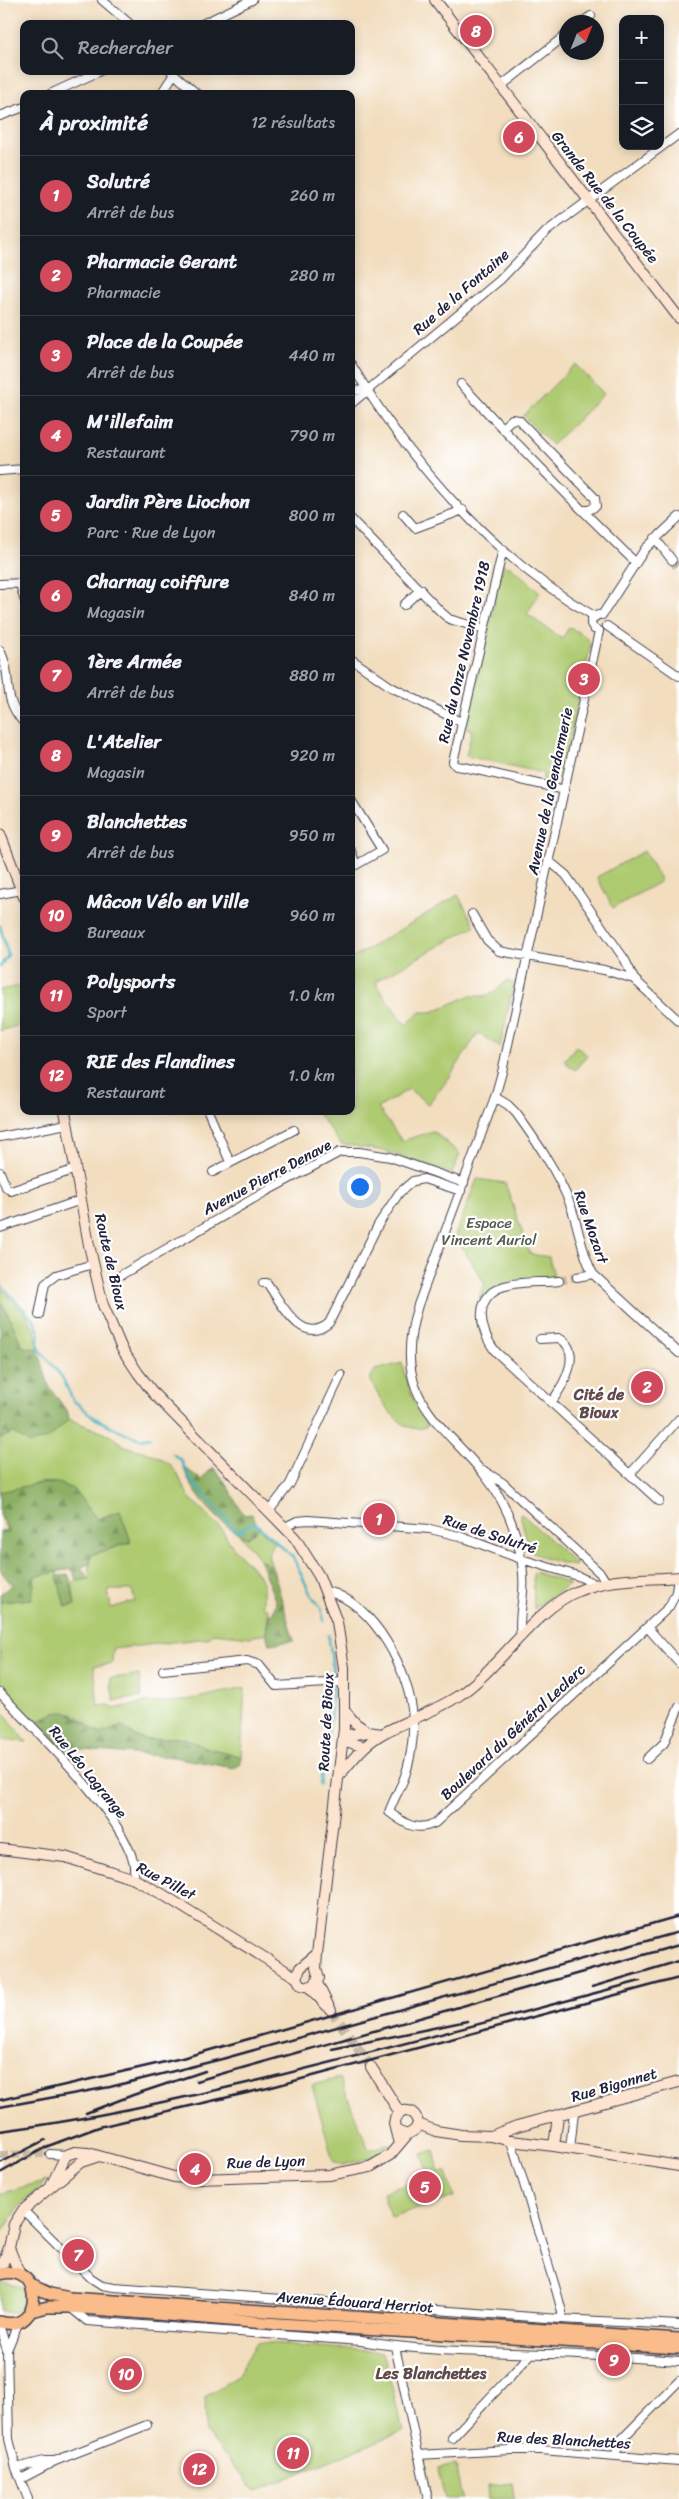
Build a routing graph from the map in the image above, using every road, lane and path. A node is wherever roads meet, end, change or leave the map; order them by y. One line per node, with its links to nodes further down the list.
1 (102, 0): 4 (street)
2 (252, 0): 5 (street)
3 (435, 0): 10 (main road, Grande Rue de la Coupée)
4 (125, 20)
5 (210, 20)
6 (559, 40): 10 (street)
7 (91, 75): 11 (street)
8 (170, 75): 12 (street)
9 (175, 75): 13 (street)
10 (501, 86): 17 (main road, Grande Rue de la Coupée)
11 (59, 90)
12 (163, 90)
13 (192, 90)
14 (20, 108): 15 (street)
15 (0, 116)
16 (679, 134): 17 (street, Rue de la Fontaine)
17 (588, 200): 18 (main road, Grande Rue de la Coupée); 22 (street, Rue de la Fontaine)
18 (679, 318)
19 (355, 371): 22 (street)
20 (461, 384): 24 (street)
21 (355, 390): 22 (street)
22 (366, 391): 23 (street, Rue de la Fontaine); 30 (street)
23 (355, 401)
24 (502, 428): 25 (street); 27 (street)
25 (556, 458): 27 (street); 29 (street)
26 (20, 469): 28 (street)
27 (543, 470): 31 (street)
28 (0, 471)
29 (596, 506): 31 (street); 35 (street)
30 (463, 510): 32 (street); 37 (street)
31 (582, 510): 35 (street)
32 (403, 514)
33 (679, 517): 36 (street)
34 (355, 523): 42 (street)
35 (600, 527): 39 (street)
36 (655, 538): 38 (street); 39 (street)
37 (503, 549): 44 (street); 46 (street, Rue du Onze Novembre 1918)
38 (672, 560)
39 (635, 562): 44 (street)
40 (20, 583): 41 (street)
41 (0, 584)
42 (420, 589): 43 (street); 46 (street)
43 (404, 605)
44 (598, 616): 45 (street); 47 (street)
45 (607, 626): 47 (street); 50 (street)
46 (483, 628): 52 (street, Rue du Onze Novembre 1918)
47 (599, 631): 53 (street, Avenue de la Gendarmerie)
48 (0, 650): 51 (street)
49 (355, 662): 52 (street)
50 (679, 676)
51 (20, 719)
52 (461, 722): 53 (street, Rue du Onze Novembre 1918)
53 (565, 790): 56 (street, Avenue de la Gendarmerie)
54 (355, 806): 57 (street)
55 (0, 834): 58 (main road)
56 (549, 861): 62 (street, Avenue de la Gendarmerie); 63 (street)
57 (355, 862)
58 (20, 885)
59 (20, 893): 60 (street)
60 (1, 894)
61 (472, 914): 62 (street)
62 (527, 957): 63 (street); 65 (street)
63 (634, 979): 64 (street)
64 (679, 1021)
65 (495, 1097): 75 (street); 79 (street, Rue Mozart)
66 (66, 1115): 68 (main road, Route de Bioux)
67 (210, 1115): 71 (street)
68 (67, 1124): 70 (street); 72 (main road, Route de Bioux)
69 (294, 1130): 71 (street)
70 (0, 1137)
71 (230, 1162): 74 (street)
72 (76, 1169): 73 (street); 76 (main road, Route de Bioux)
73 (0, 1172)
74 (212, 1172)
75 (462, 1187): 80 (street, Avenue Pierre Denave); 83 (street); 90 (street)
76 (81, 1200): 77 (street); 78 (main road, Route de Bioux)
77 (0, 1228)
78 (93, 1264): 84 (street); 95 (main road, Route de Bioux)
79 (593, 1274): 81 (street); 86 (street, Rue Mozart)
80 (121, 1275)
81 (577, 1277)
82 (559, 1281): 88 (street)
83 (263, 1283)
84 (39, 1315)
85 (540, 1339): 88 (street)
86 (679, 1353)
87 (341, 1375): 95 (street)
88 (551, 1403): 91 (street)
89 (679, 1419): 91 (street)
90 (480, 1468): 92 (street); 94 (street)
91 (630, 1474): 93 (street)
92 (518, 1497): 94 (street); 99 (street)
93 (659, 1501)
94 (502, 1503): 97 (street)
95 (269, 1511): 96 (main road, Route de Bioux)
96 (285, 1527): 97 (street, Rue de Solutré); 101 (main road, Route de Bioux)
97 (521, 1559): 100 (street, Rue de Solutré); 103 (street)
98 (679, 1577): 99 (main road); 102 (street, Boulevard du Général Leclerc)
99 (606, 1582): 100 (main road)
100 (595, 1584): 103 (main road)
101 (326, 1591): 106 (main road, Route de Bioux); 110 (street)
102 (647, 1627): 104 (street); 110 (street, Boulevard du Général Leclerc)
103 (521, 1637): 110 (main road)
104 (679, 1663)
105 (163, 1670): 106 (street)
106 (337, 1682): 109 (main road, Route de Bioux)
107 (0, 1693): 119 (street, Rue Léo Lagrange)
108 (679, 1707): 111 (street)
109 (344, 1710): 112 (main road); 114 (main road, Route de Bioux)
110 (413, 1720): 113 (main road)
111 (677, 1723): 116 (street)
112 (368, 1732): 113 (main road); 114 (main road)
113 (382, 1734): 115 (main road)
114 (343, 1738): 115 (main road); 117 (main road, Route de Bioux)
115 (364, 1747): 117 (main road)
116 (647, 1759)
117 (339, 1777): 120 (main road, Route de Bioux)
118 (0, 1849): 119 (main road, Rue Pillet)
119 (134, 1879): 120 (main road, Rue Pillet)
120 (305, 1970): 120 (main road)
121 (371, 2067): 124 (main road)
122 (679, 2082): 123 (main road, Rue Bigonnet)
123 (574, 2112): 125 (main road, Rue Bigonnet); 132 (street)
124 (400, 2113): 126 (main road); 128 (main road)
125 (558, 2116): 127 (main road, Rue Bigonnet); 131 (main road, Rue Bigonnet)
126 (418, 2124): 128 (main road); 129 (main road)
127 (512, 2127): 129 (main road, Rue Bigonnet); 130 (main road)
128 (402, 2133): 135 (main road, Rue de Lyon)
129 (491, 2136): 130 (main road)
130 (511, 2142): 131 (main road); 147 (street)
131 (554, 2146): 132 (main road)
132 (570, 2148): 136 (main road)
133 (50, 2154): 134 (street, Rue de Lyon)
134 (66, 2155): 135 (main road, Rue de Lyon); 137 (main road); 138 (main road)
135 (97, 2157): 137 (main road)
136 (679, 2166)
137 (70, 2171): 138 (main road)
138 (49, 2190): 139 (main road)
139 (23, 2210): 140 (main road); 147 (street)
140 (9, 2248): 141 (main road); 143 (main road)
141 (0, 2270)
142 (0, 2274): 143 (main road)
143 (20, 2275): 144 (main road, Avenue Édouard Herriot)
144 (31, 2285): 146 (main road); 152 (main road, Avenue Édouard Herriot)
145 (70, 2307): 146 (main road, Avenue Édouard Herriot); 153 (street); 154 (main road, Avenue Édouard Herriot)
146 (30, 2311): 148 (main road)
147 (562, 2319): 150 (street)
148 (19, 2321): 149 (main road); 155 (street)
149 (0, 2322)
150 (679, 2325)
151 (0, 2328): 155 (street)
152 (679, 2339)
153 (398, 2347): 156 (street); 161 (street)
154 (679, 2348)
155 (7, 2350): 165 (street)
156 (531, 2354): 157 (street); 160 (street)
157 (679, 2361)
158 (679, 2381): 162 (street)
159 (146, 2425): 163 (street)
160 (452, 2438)
161 (418, 2455): 162 (street, Rue des Blanchettes); 168 (street)
162 (616, 2456): 164 (street, Rue des Blanchettes)
163 (55, 2461): 165 (street); 166 (street)
164 (679, 2461)
165 (16, 2468): 166 (street)
166 (21, 2479): 167 (street)
167 (28, 2499)
168 (428, 2499)

